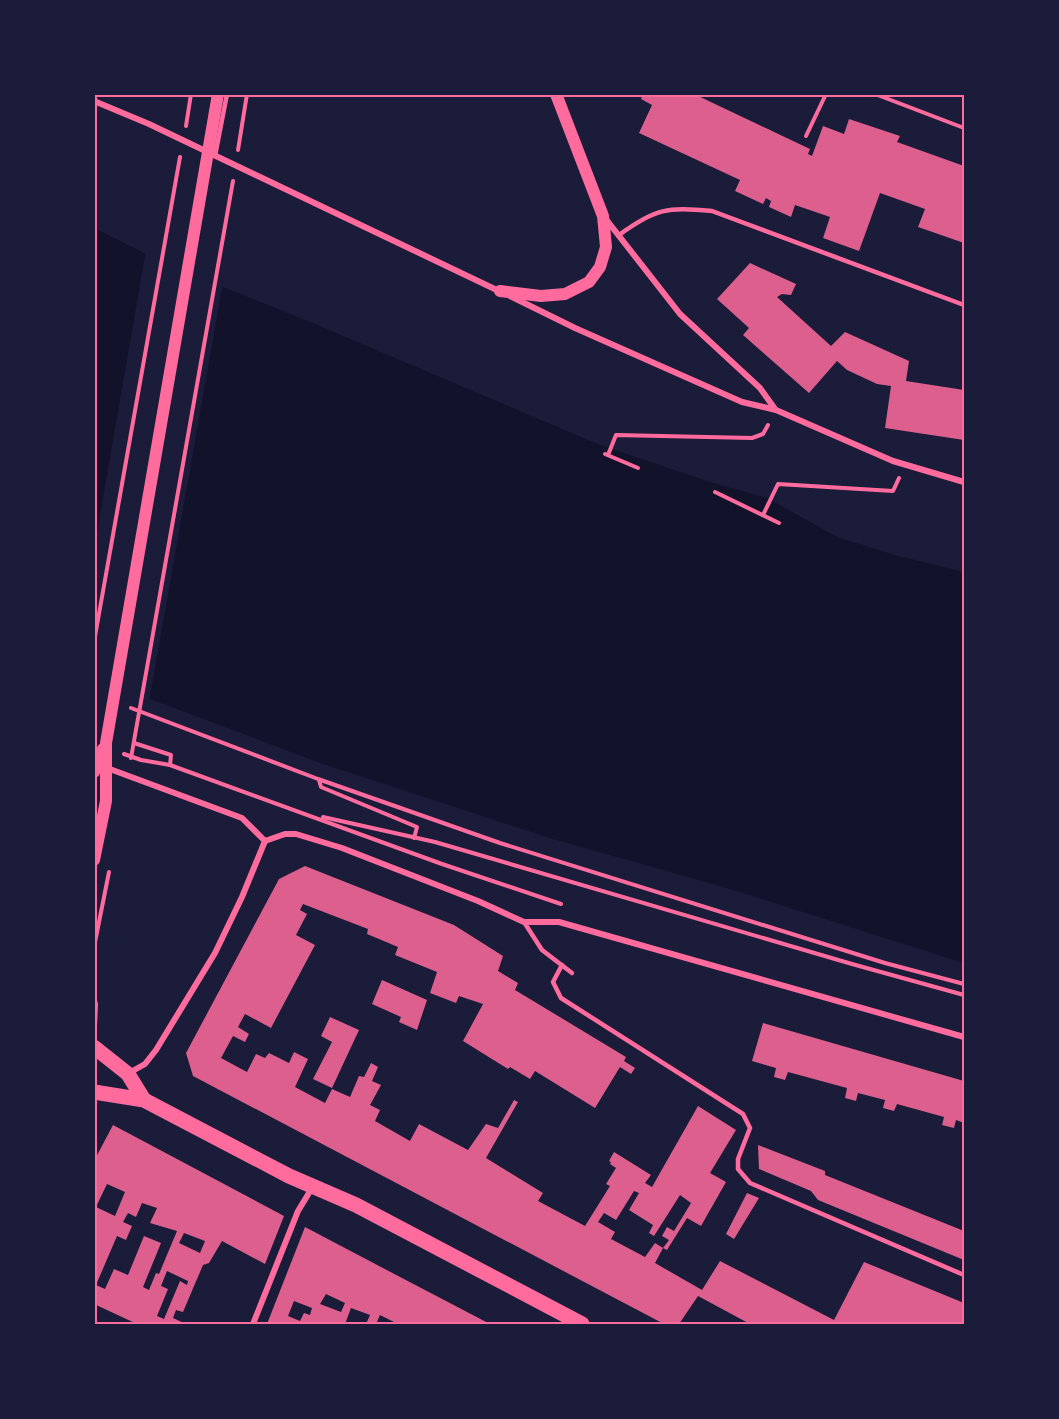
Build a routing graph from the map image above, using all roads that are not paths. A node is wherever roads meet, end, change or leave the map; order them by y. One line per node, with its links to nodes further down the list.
1 (218, 94): 12 (main road)
2 (227, 94): 5 (lane)
3 (556, 94): 6 (main road)
4 (94, 101): 5 (street)
5 (215, 156): 8 (street)
6 (603, 216): 7 (street); 8 (main road)
7 (619, 235): 9 (lane); 10 (street)
8 (500, 291): 10 (street)
9 (964, 305)
10 (776, 410): 11 (street)
11 (964, 482)
12 (106, 743): 14 (main road); 16 (main road)
13 (94, 764): 15 (street)
14 (94, 772)
15 (265, 841): 17 (street); 22 (street)
16 (94, 860)
17 (524, 922): 18 (lane); 20 (street)
18 (562, 965): 19 (lane); 26 (lane)
19 (572, 973)
20 (964, 1037)
21 (94, 1047): 22 (main road)
22 (128, 1074): 24 (main road)
23 (94, 1092): 24 (main road)
24 (144, 1100): 25 (main road)
25 (313, 1187): 27 (street); 28 (main road)
26 (964, 1275)
27 (253, 1324)
28 (582, 1324)

